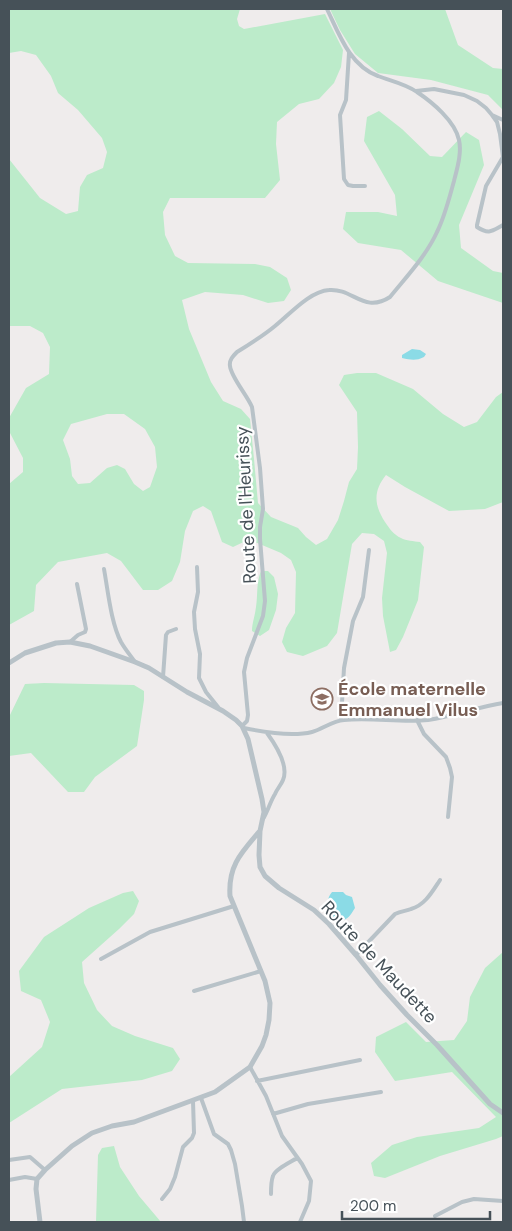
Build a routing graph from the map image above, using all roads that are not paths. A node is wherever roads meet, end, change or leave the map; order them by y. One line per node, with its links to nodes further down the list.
1 (327, 9): 2 (street, Route de l'Heurissy)
2 (349, 53): 3 (street, Route de l'Heurissy); 6 (street)
3 (416, 91): 4 (street); 21 (street, Route de l'Heurissy)
4 (492, 115): 5 (street); 7 (street)
5 (503, 120)
6 (365, 186)
7 (503, 225)
8 (369, 550): 19 (street)
9 (197, 567): 18 (street)
10 (104, 569): 14 (street)
11 (77, 584): 13 (street)
12 (176, 629): 16 (street)
13 (70, 642): 14 (street); 15 (street)
14 (135, 662): 16 (street)
15 (9, 663)
16 (163, 677): 18 (street)
17 (503, 703): 20 (street)
18 (220, 709): 21 (street)
19 (340, 720): 20 (street); 22 (street)
20 (417, 720): 23 (street)
21 (243, 727): 22 (street); 24 (street, Route de Maudette)
22 (267, 733): 24 (street)
23 (448, 817)
24 (263, 820): 25 (street, Route de Maudette)
25 (260, 831): 27 (street); 28 (street, Route de Maudette)
26 (440, 880): 28 (street)
27 (234, 906): 29 (street); 30 (street)
28 (356, 955): 38 (street, Route de Maudette)
29 (101, 959)
30 (261, 971): 31 (street); 33 (street)
31 (194, 991)
32 (360, 1060): 34 (street)
33 (250, 1067): 34 (street); 36 (street)
34 (257, 1081): 39 (street)
35 (381, 1092): 39 (street)
36 (201, 1098): 37 (street); 50 (street)
37 (193, 1101): 42 (street); 46 (street)
38 (503, 1113)
39 (273, 1114): 40 (street)
40 (297, 1158): 45 (street); 51 (street)
41 (9, 1160): 42 (street)
42 (44, 1170): 43 (street)
43 (37, 1179): 44 (street); 49 (street)
44 (9, 1180)
45 (271, 1194)
46 (162, 1199)
47 (503, 1201): 48 (street)
48 (435, 1216)
49 (40, 1222)
50 (244, 1222)
51 (300, 1222)

